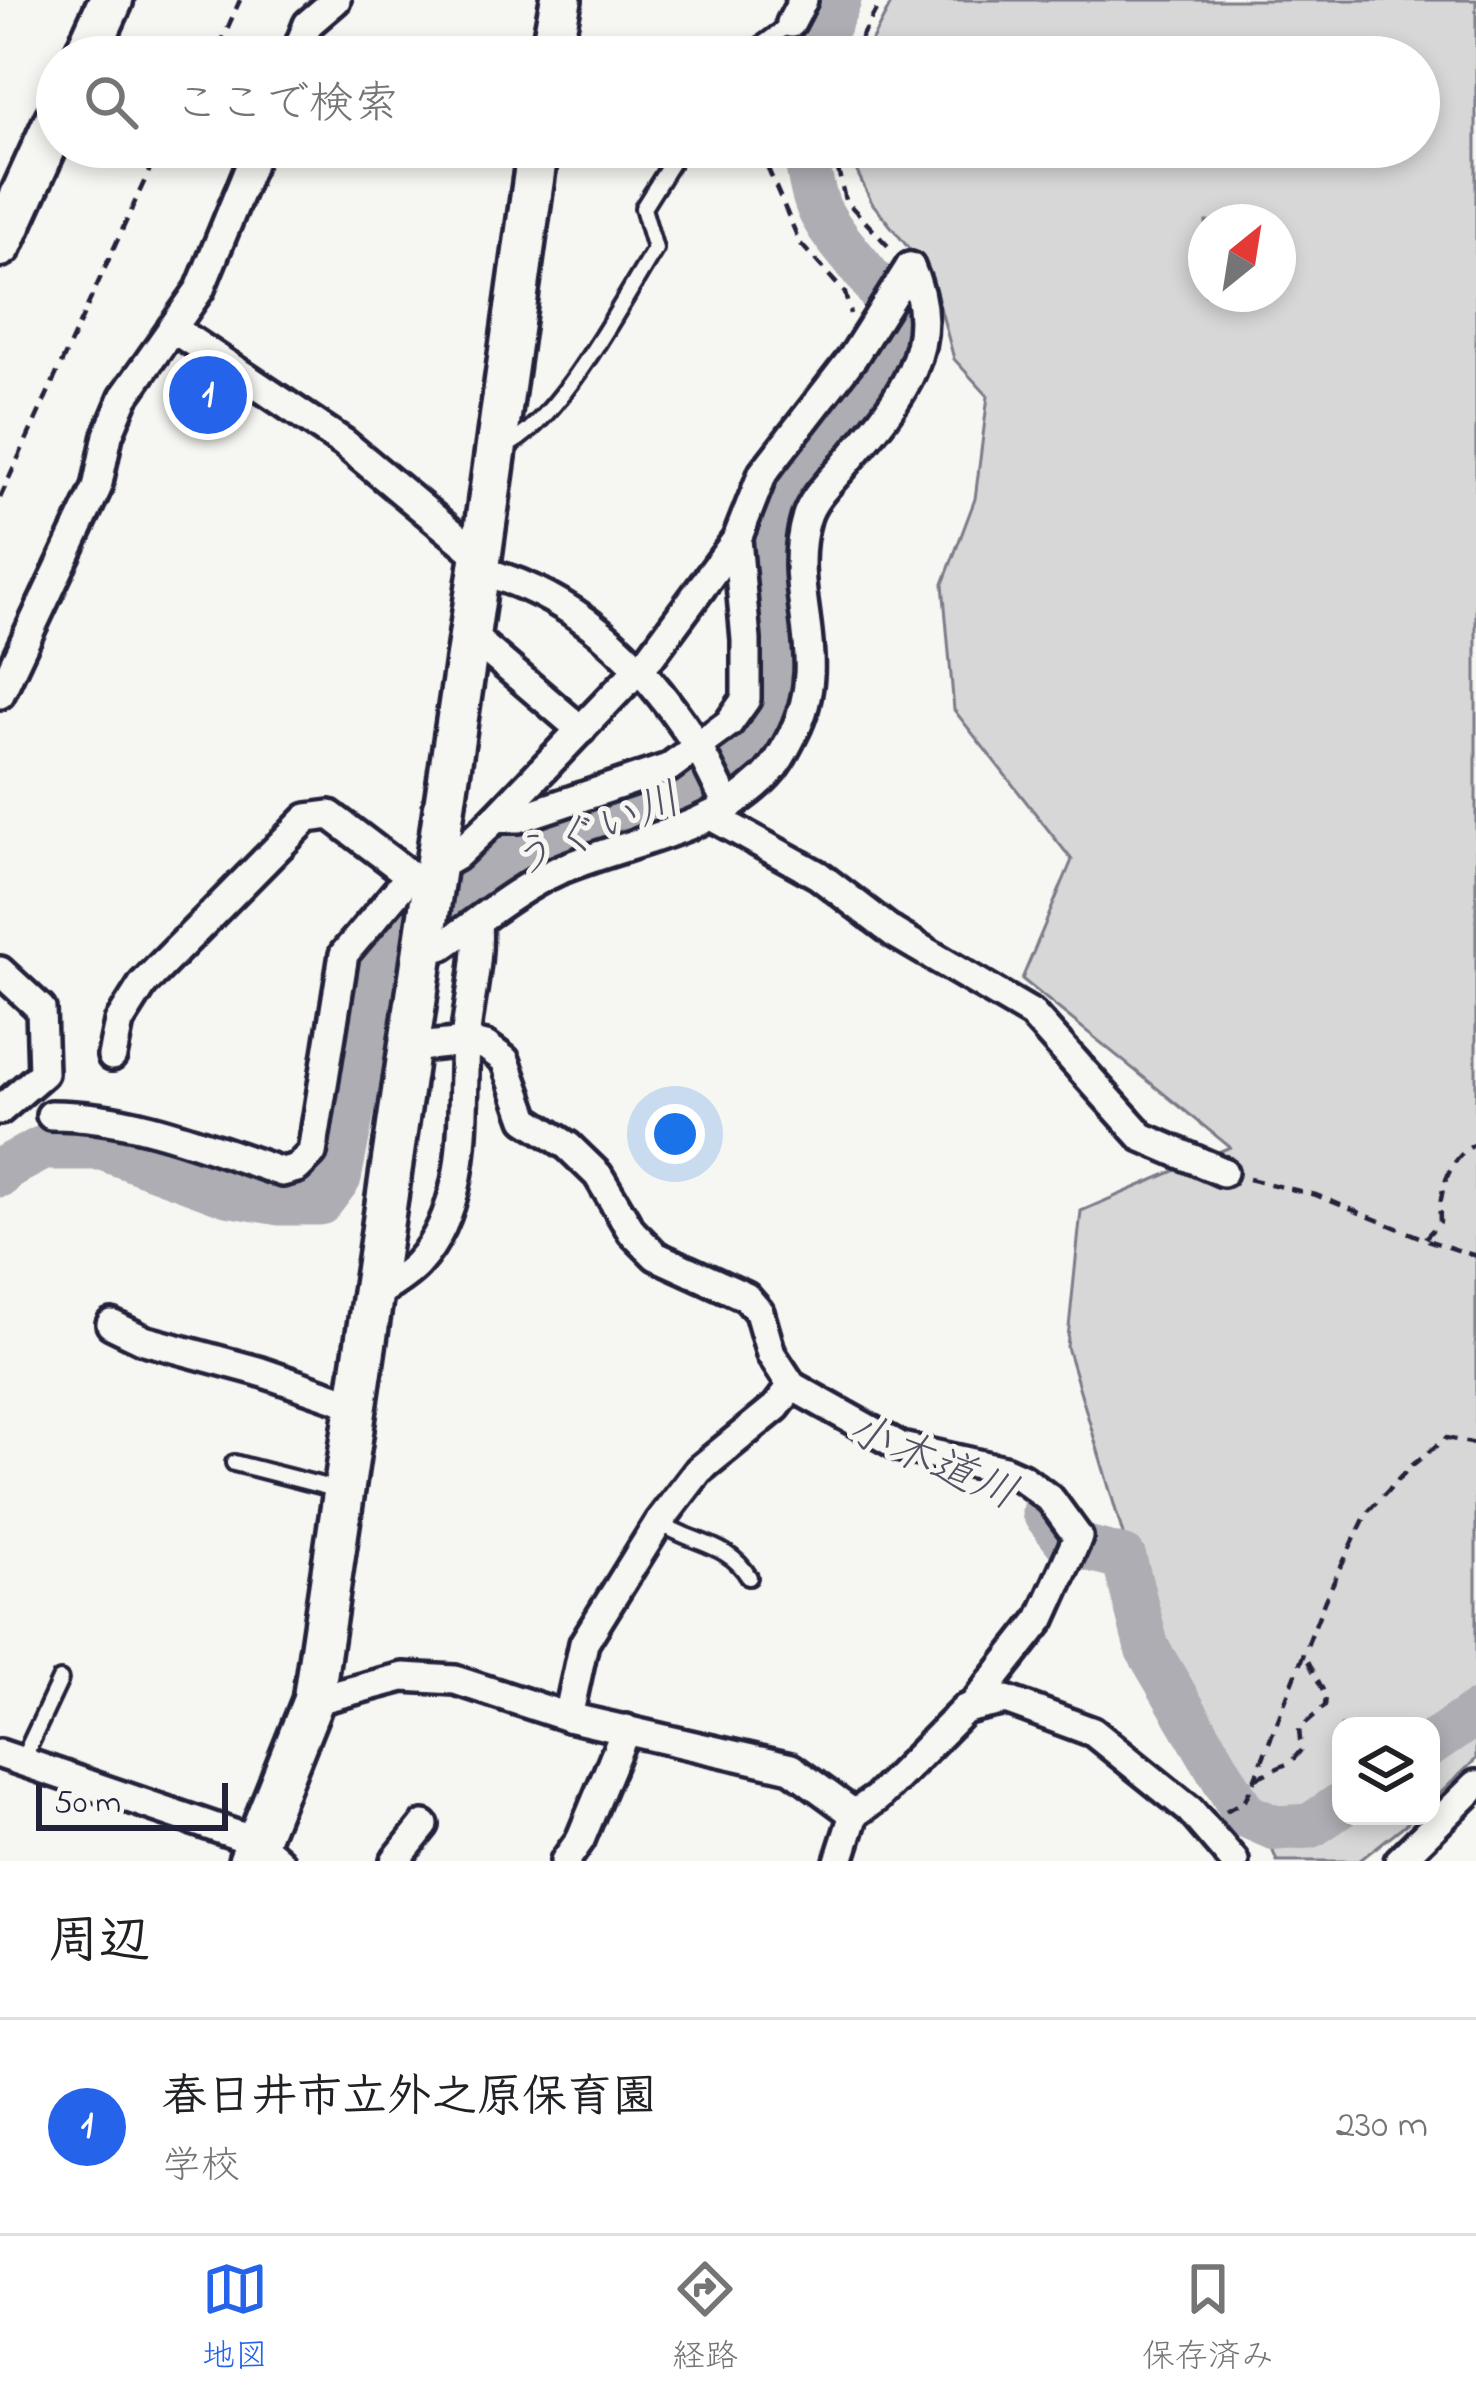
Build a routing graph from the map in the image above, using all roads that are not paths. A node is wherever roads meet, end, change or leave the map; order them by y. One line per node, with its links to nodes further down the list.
1 (111, 0): 5 (main road)
2 (336, 0): 6 (street)
3 (561, 0): 7 (street)
4 (797, 11): 8 (lane)
5 (95, 36)
6 (304, 36)
7 (554, 36)
8 (771, 36)
9 (36, 165): 13 (main road)
10 (249, 168): 14 (street)
11 (535, 168): 15 (street)
12 (668, 168): 15 (lane)
13 (0, 245)
14 (172, 328): 17 (street); 20 (street)
15 (495, 451): 17 (street)
16 (737, 538): 19 (street); 22 (street); 23 (street)
17 (480, 564): 18 (street); 19 (street)
18 (470, 635): 21 (street); 25 (street)
19 (640, 670): 21 (street); 22 (street)
20 (0, 694)
21 (581, 730): 24 (street)
22 (698, 746): 23 (street); 24 (street)
23 (720, 812): 26 (street); 34 (street)
24 (496, 818): 25 (street)
25 (426, 878): 27 (street); 31 (street); 33 (street)
26 (477, 923): 27 (street); 29 (street)
27 (424, 948): 30 (street)
28 (0, 971): 32 (street)
29 (465, 1042): 30 (street); 35 (street); 37 (street)
30 (409, 1049): 35 (street)
31 (112, 1056)
32 (0, 1110)
33 (51, 1115)
34 (1223, 1172)
35 (372, 1297): 38 (street)
36 (111, 1324): 38 (street)
37 (792, 1386): 41 (street); 45 (street)
38 (356, 1405): 40 (street)
39 (235, 1463): 40 (lane)
40 (344, 1492): 44 (street)
41 (659, 1522): 42 (lane); 46 (street)
42 (748, 1577)
43 (60, 1680): 48 (lane)
44 (313, 1701): 46 (street); 52 (street)
45 (971, 1708): 50 (street); 56 (street)
46 (568, 1717): 47 (street)
47 (626, 1729): 50 (street); 55 (street)
48 (11, 1758): 52 (street)
49 (1476, 1785): 57 (street)
50 (854, 1814): 53 (street)
51 (424, 1825): 54 (street)
52 (262, 1855)
53 (844, 1860)
54 (395, 1861)
55 (565, 1861)
56 (1234, 1861)
57 (1399, 1861)

